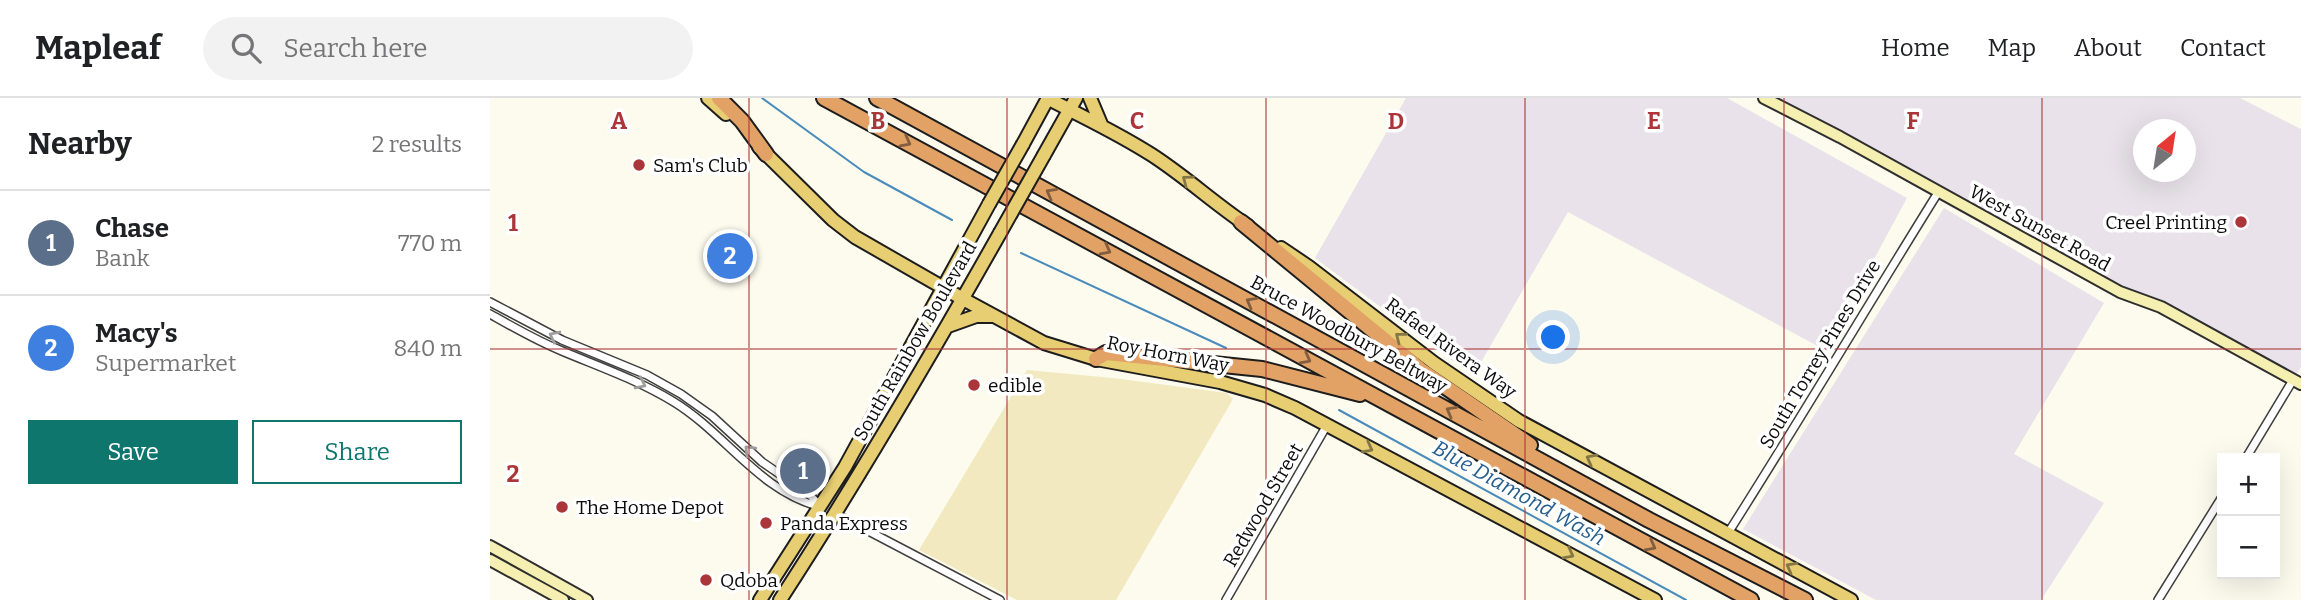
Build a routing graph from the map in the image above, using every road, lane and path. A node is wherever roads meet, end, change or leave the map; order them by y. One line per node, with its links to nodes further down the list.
1 (708, 98): 11 (main road, Roy Horn Way)
2 (719, 98): 11 (highway)
3 (824, 98): 22 (highway, one-way to 22)
4 (877, 98): 26 (highway, Bruce Woodbury Beltway, one-way to 4)
5 (1048, 98): 9 (main road, Rafael Rivera Way); 14 (main road, South Rainbow Boulevard, bridge)
6 (1076, 98): 9 (main road, South Rainbow Boulevard)
7 (1090, 98): 10 (main road)
8 (1763, 98): 12 (main road, West Sunset Road)
9 (1069, 110): 10 (main road, Rafael Rivera Way); 15 (main road, South Rainbow Boulevard, bridge)
10 (1101, 124): 13 (main road, Rafael Rivera Way, one-way to 10)
11 (766, 154): 14 (main road, Roy Horn Way)
12 (1939, 191): 21 (main road, West Sunset Road); 30 (street, South Torrey Pines Drive)
13 (1241, 222): 26 (highway); 30 (main road, Rafael Rivera Way, one-way to 13)
14 (942, 287): 15 (main road, Roy Horn Way); 25 (main road, South Rainbow Boulevard)
15 (963, 299): 18 (main road, Roy Horn Way); 19 (main road, South Rainbow Boulevard)
16 (490, 302): 28 (street, one-way to 16)
17 (490, 314): 28 (street, one-way to 28)
18 (993, 317): 19 (main road); 20 (main road, Roy Horn Way)
19 (948, 326): 29 (main road, South Rainbow Boulevard)
20 (1096, 359): 22 (highway); 23 (main road, Roy Horn Way)
21 (2297, 382): 24 (street)
22 (1376, 397): 41 (highway, one-way to 41)
23 (1327, 425): 39 (street, Redwood Street); 40 (main road, Roy Horn Way, one-way to 40)
24 (2249, 453)
25 (845, 467): 28 (main road, South Rainbow Boulevard); 29 (main road)
26 (1553, 467): 42 (highway, Bruce Woodbury Beltway)
27 (2217, 505): 44 (street)
28 (821, 507): 32 (main road); 36 (main road, South Rainbow Boulevard)
29 (836, 514): 32 (main road, South Rainbow Boulevard); 38 (street)
30 (1728, 533): 43 (main road, Rafael Rivera Way, one-way to 30)
31 (490, 546): 35 (main road)
32 (814, 547): 37 (main road, South Rainbow Boulevard)
33 (490, 559): 34 (main road)
34 (563, 600)
35 (587, 600)
36 (760, 600)
37 (780, 600)
38 (1000, 600)
39 (1226, 600)
40 (1654, 600)
41 (1751, 600)
42 (1805, 600)
43 (1851, 600)
44 (2158, 600)

